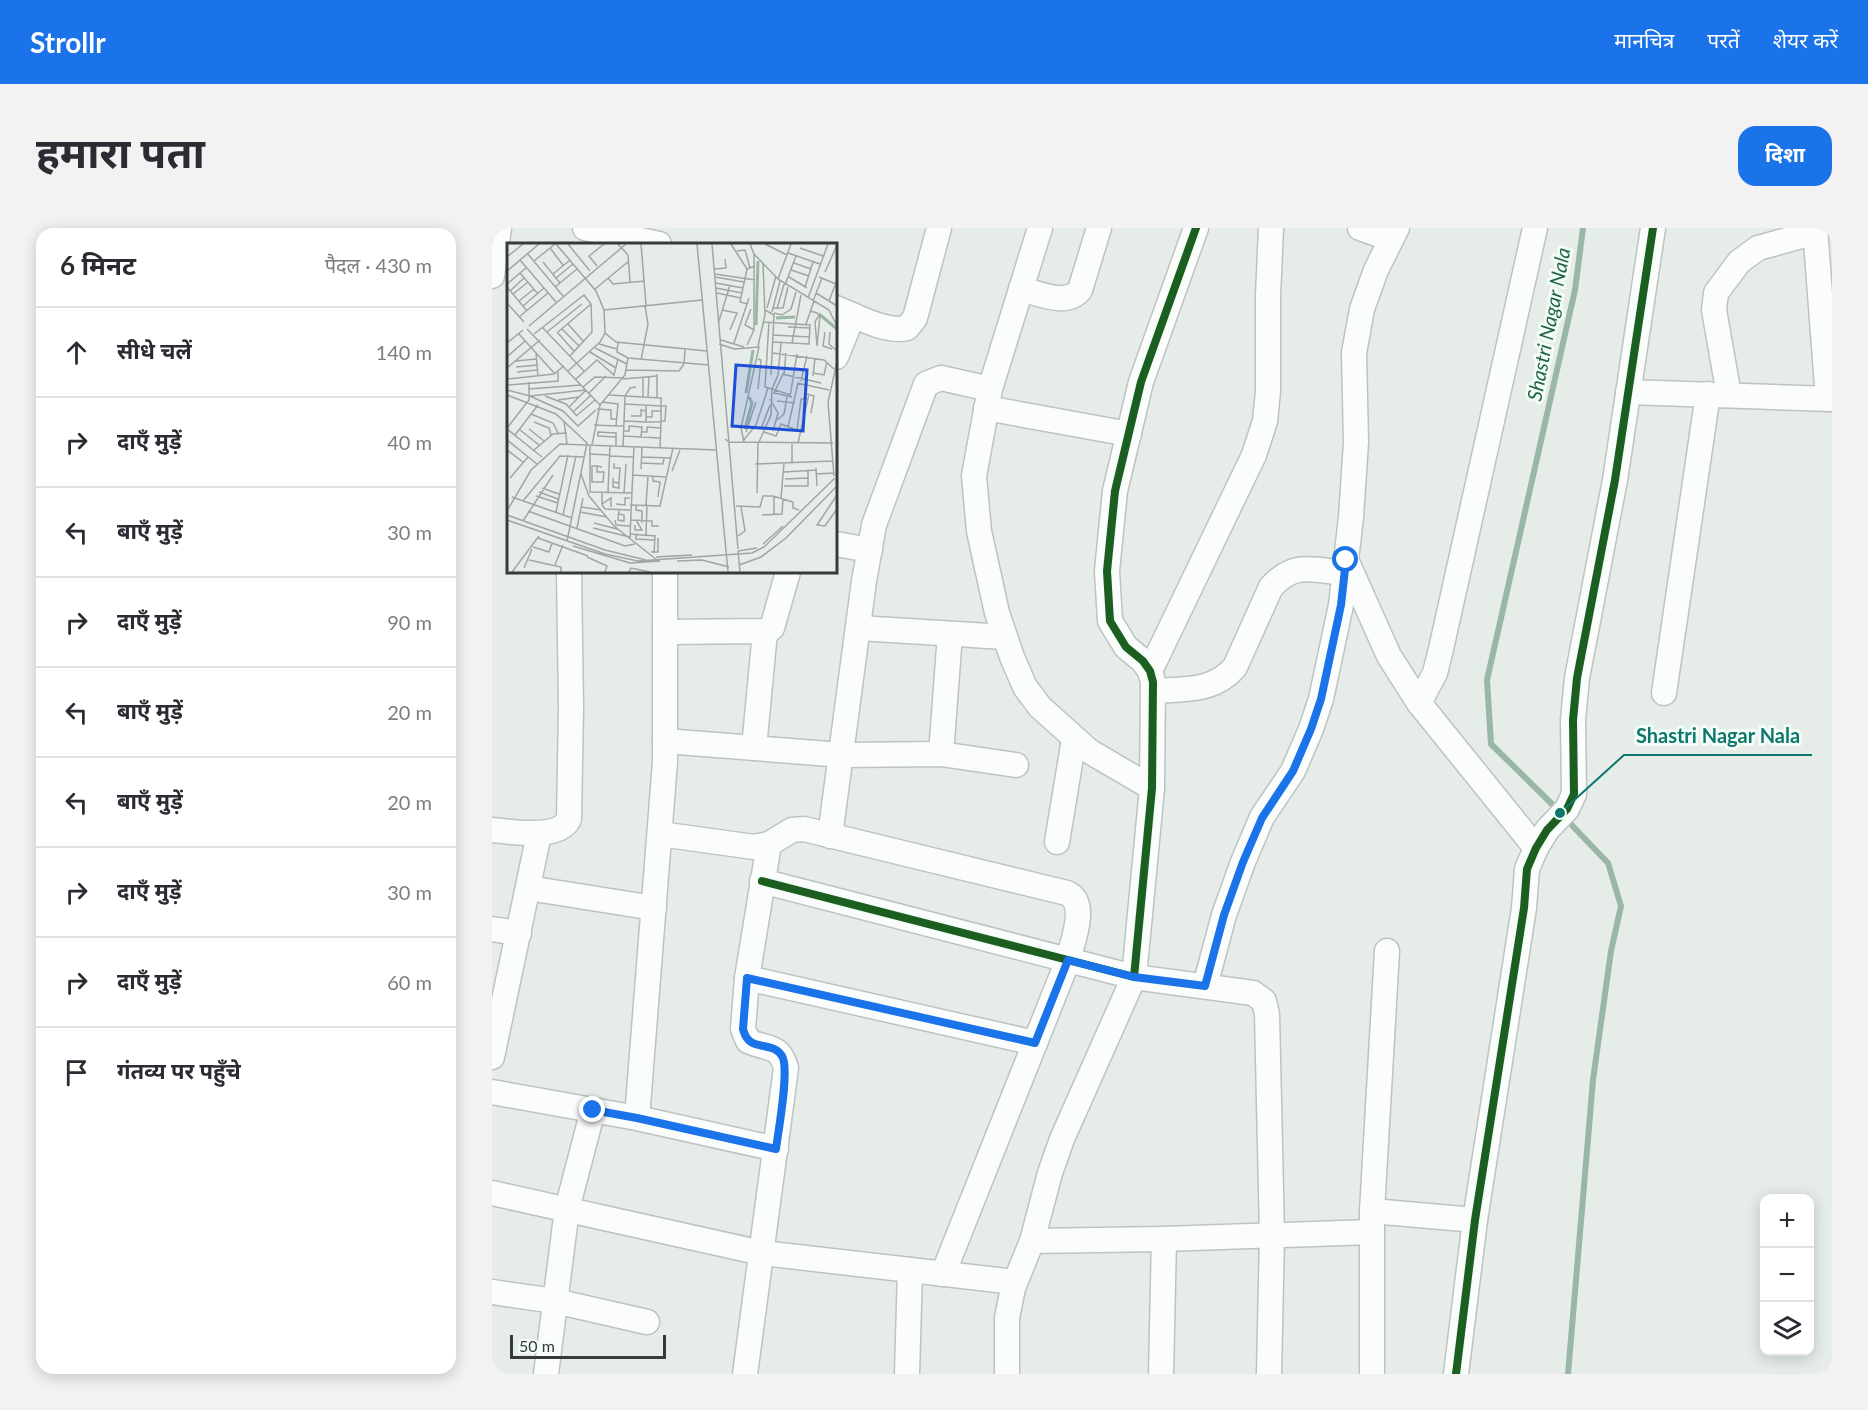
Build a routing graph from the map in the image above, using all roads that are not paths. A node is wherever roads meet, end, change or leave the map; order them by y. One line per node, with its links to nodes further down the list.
1 (499, 228): 14 (street)
2 (939, 228): 16 (street)
3 (1040, 228): 15 (street)
4 (1099, 228): 15 (street)
5 (1196, 228): 22 (street)
6 (1271, 228): 34 (street)
7 (1360, 228): 11 (street)
8 (1535, 228): 36 (street)
9 (1653, 228): 18 (street)
10 (1816, 230): 19 (street); 21 (street)
11 (1394, 233): 25 (street)
12 (590, 234): 13 (street)
13 (653, 243)
14 (492, 276)
15 (1021, 289): 20 (street)
16 (844, 312): 17 (street)
17 (837, 351)
18 (1628, 392): 19 (street); 48 (street)
19 (1718, 395): 21 (street); 35 (street)
20 (988, 399): 22 (street); 24 (street); 33 (street)
21 (1830, 399)
22 (1129, 434): 34 (street)
23 (837, 544): 24 (street)
24 (870, 550): 29 (street)
25 (1345, 567): 34 (street); 36 (street); 60 (street)
26 (569, 573): 45 (street)
27 (665, 573): 30 (street)
28 (788, 573): 31 (street)
29 (859, 628): 32 (street); 41 (street)
30 (665, 632): 31 (street); 38 (street)
31 (765, 632): 39 (street)
32 (950, 634): 33 (street); 40 (street)
33 (1005, 637): 37 (street)
34 (1152, 681): 43 (street)
35 (1664, 693)
36 (1419, 703): 48 (street)
37 (1074, 739): 43 (street); 49 (street)
38 (665, 741): 39 (street); 46 (street)
39 (754, 748): 41 (street)
40 (941, 754): 41 (street); 42 (street)
41 (842, 755): 47 (street)
42 (1016, 765)
43 (1152, 788): 58 (street)
44 (492, 830): 45 (street)
45 (538, 834): 52 (street)
46 (660, 834): 50 (street); 53 (street)
47 (830, 836): 50 (street); 57 (street)
48 (1542, 839): 69 (street)
49 (1057, 842)
50 (769, 844): 51 (street)
51 (762, 880): 57 (street); 59 (street)
52 (528, 888): 53 (street); 55 (street)
53 (654, 908): 65 (street)
54 (492, 929): 55 (street)
55 (519, 933): 62 (street)
56 (1387, 951): 70 (street)
57 (1068, 960): 58 (street); 61 (street)
58 (1134, 977): 60 (street); 73 (street)
59 (747, 978): 61 (street); 66 (street)
60 (1205, 986): 71 (street)
61 (1035, 1043): 76 (street)
62 (492, 1057)
63 (492, 1092): 64 (street)
64 (593, 1110): 65 (street); 68 (street)
65 (637, 1118): 66 (street)
66 (776, 1149): 74 (street)
67 (492, 1193): 68 (street)
68 (567, 1209): 74 (street); 79 (street)
69 (1475, 1220): 70 (street); 88 (street)
70 (1372, 1222): 71 (street); 87 (street)
71 (1272, 1235): 72 (street); 86 (street)
72 (1164, 1239): 73 (street); 85 (street)
73 (1032, 1241): 77 (street)
74 (762, 1253): 75 (street); 82 (street)
75 (910, 1270): 76 (street); 83 (street)
76 (944, 1274): 77 (street)
77 (1015, 1282): 84 (street)
78 (492, 1292): 79 (street)
79 (555, 1301): 80 (street); 81 (street)
80 (647, 1322)
81 (546, 1374)
82 (745, 1374)
83 (907, 1374)
84 (1007, 1374)
85 (1161, 1374)
86 (1269, 1374)
87 (1372, 1374)
88 (1456, 1374)

